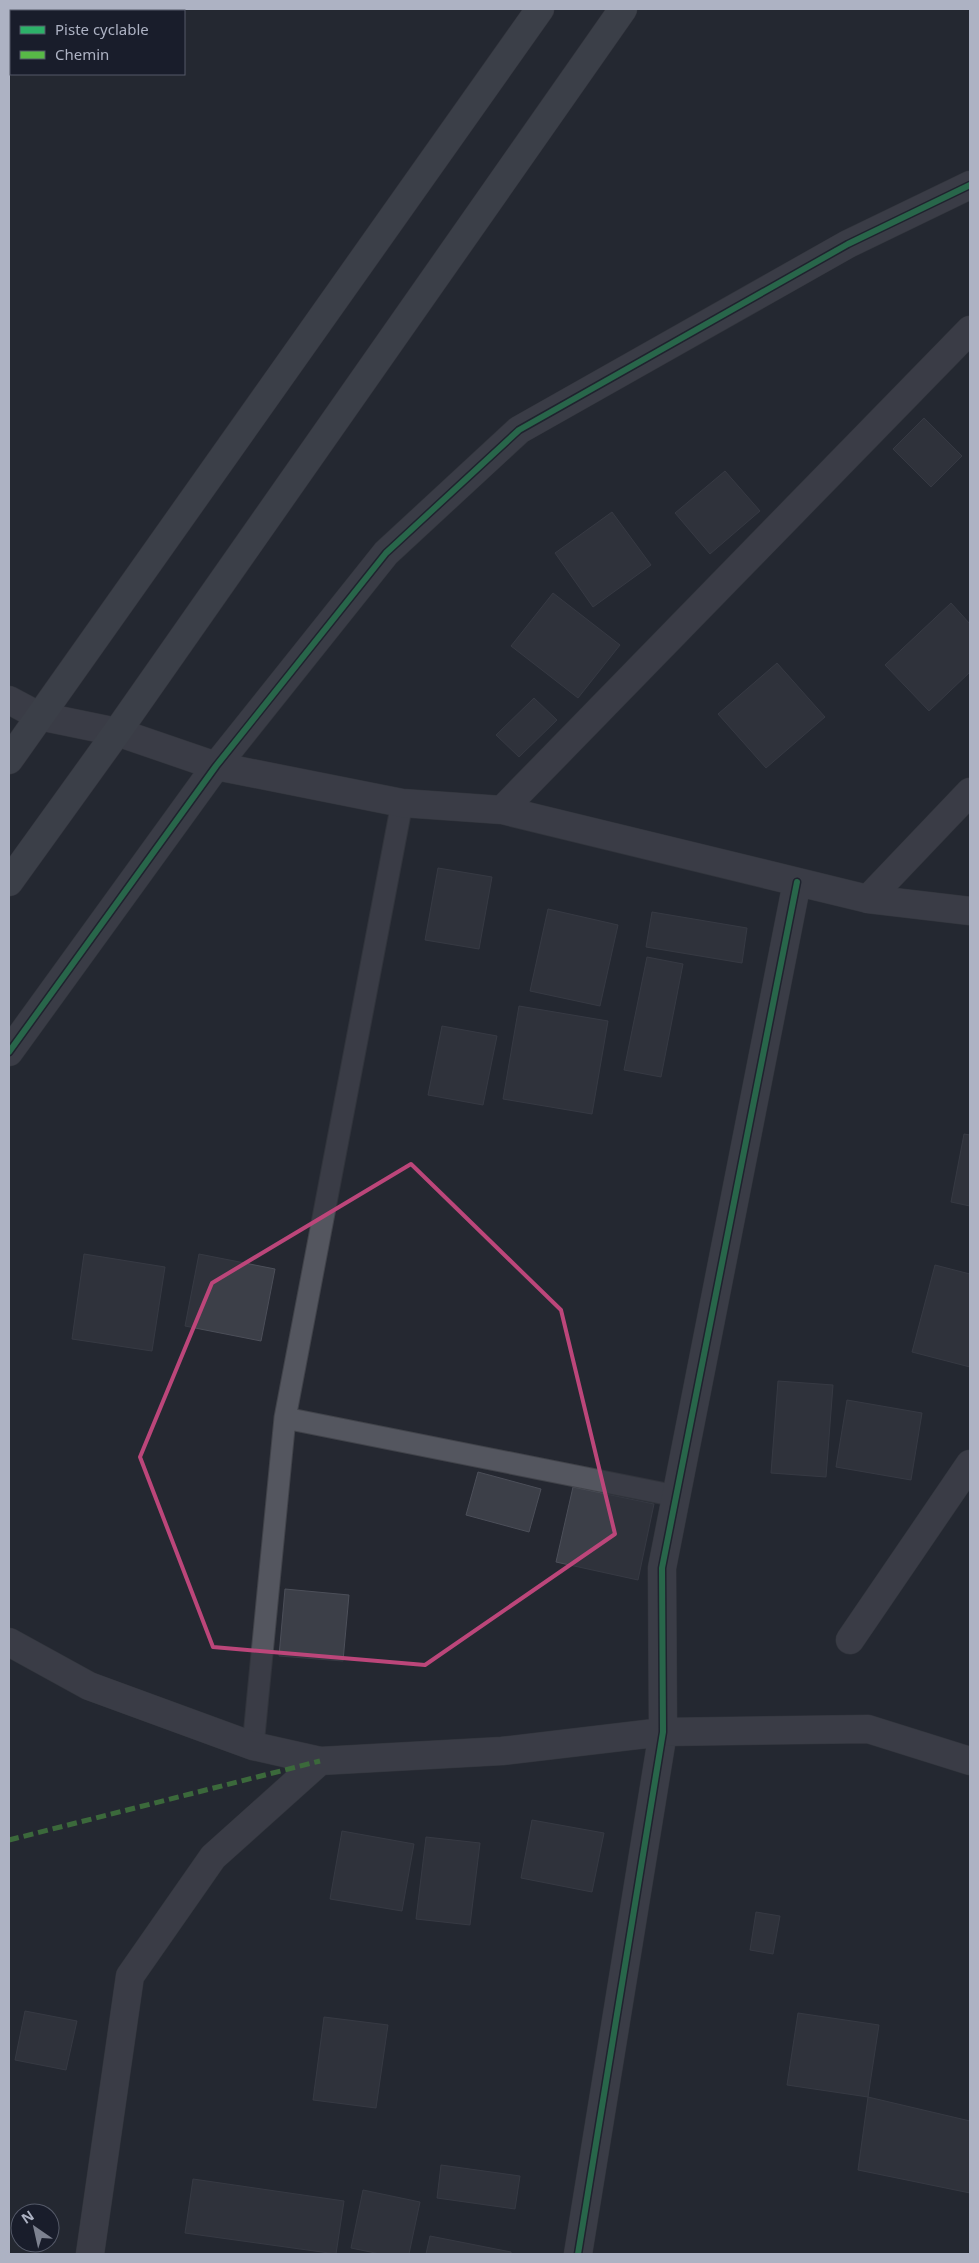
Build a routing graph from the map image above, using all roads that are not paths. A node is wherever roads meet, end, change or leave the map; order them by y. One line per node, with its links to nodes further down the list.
1 (540, 9): 6 (main road)
2 (622, 9): 7 (main road)
3 (970, 185): 9 (street)
4 (970, 330): 12 (street)
5 (9, 700): 6 (street)
6 (39, 716): 7 (street); 8 (main road)
7 (117, 732): 9 (street); 13 (main road)
8 (9, 760)
9 (216, 766): 11 (street); 17 (street)
10 (970, 792): 15 (street)
11 (402, 803): 12 (street); 18 (lane)
12 (502, 810): 14 (street)
13 (9, 882)
14 (797, 882): 15 (street); 20 (street)
15 (868, 898): 16 (street)
16 (970, 911)
17 (9, 1052)
18 (285, 1418): 20 (lane); 24 (lane)
19 (970, 1464): 21 (street)
20 (676, 1496): 23 (street)
21 (850, 1640)
22 (9, 1642): 24 (street)
23 (663, 1732): 25 (street); 26 (street); 28 (street)
24 (253, 1746): 26 (street)
25 (970, 1761)
26 (320, 1762): 27 (street)
27 (90, 2254)
28 (578, 2254)

